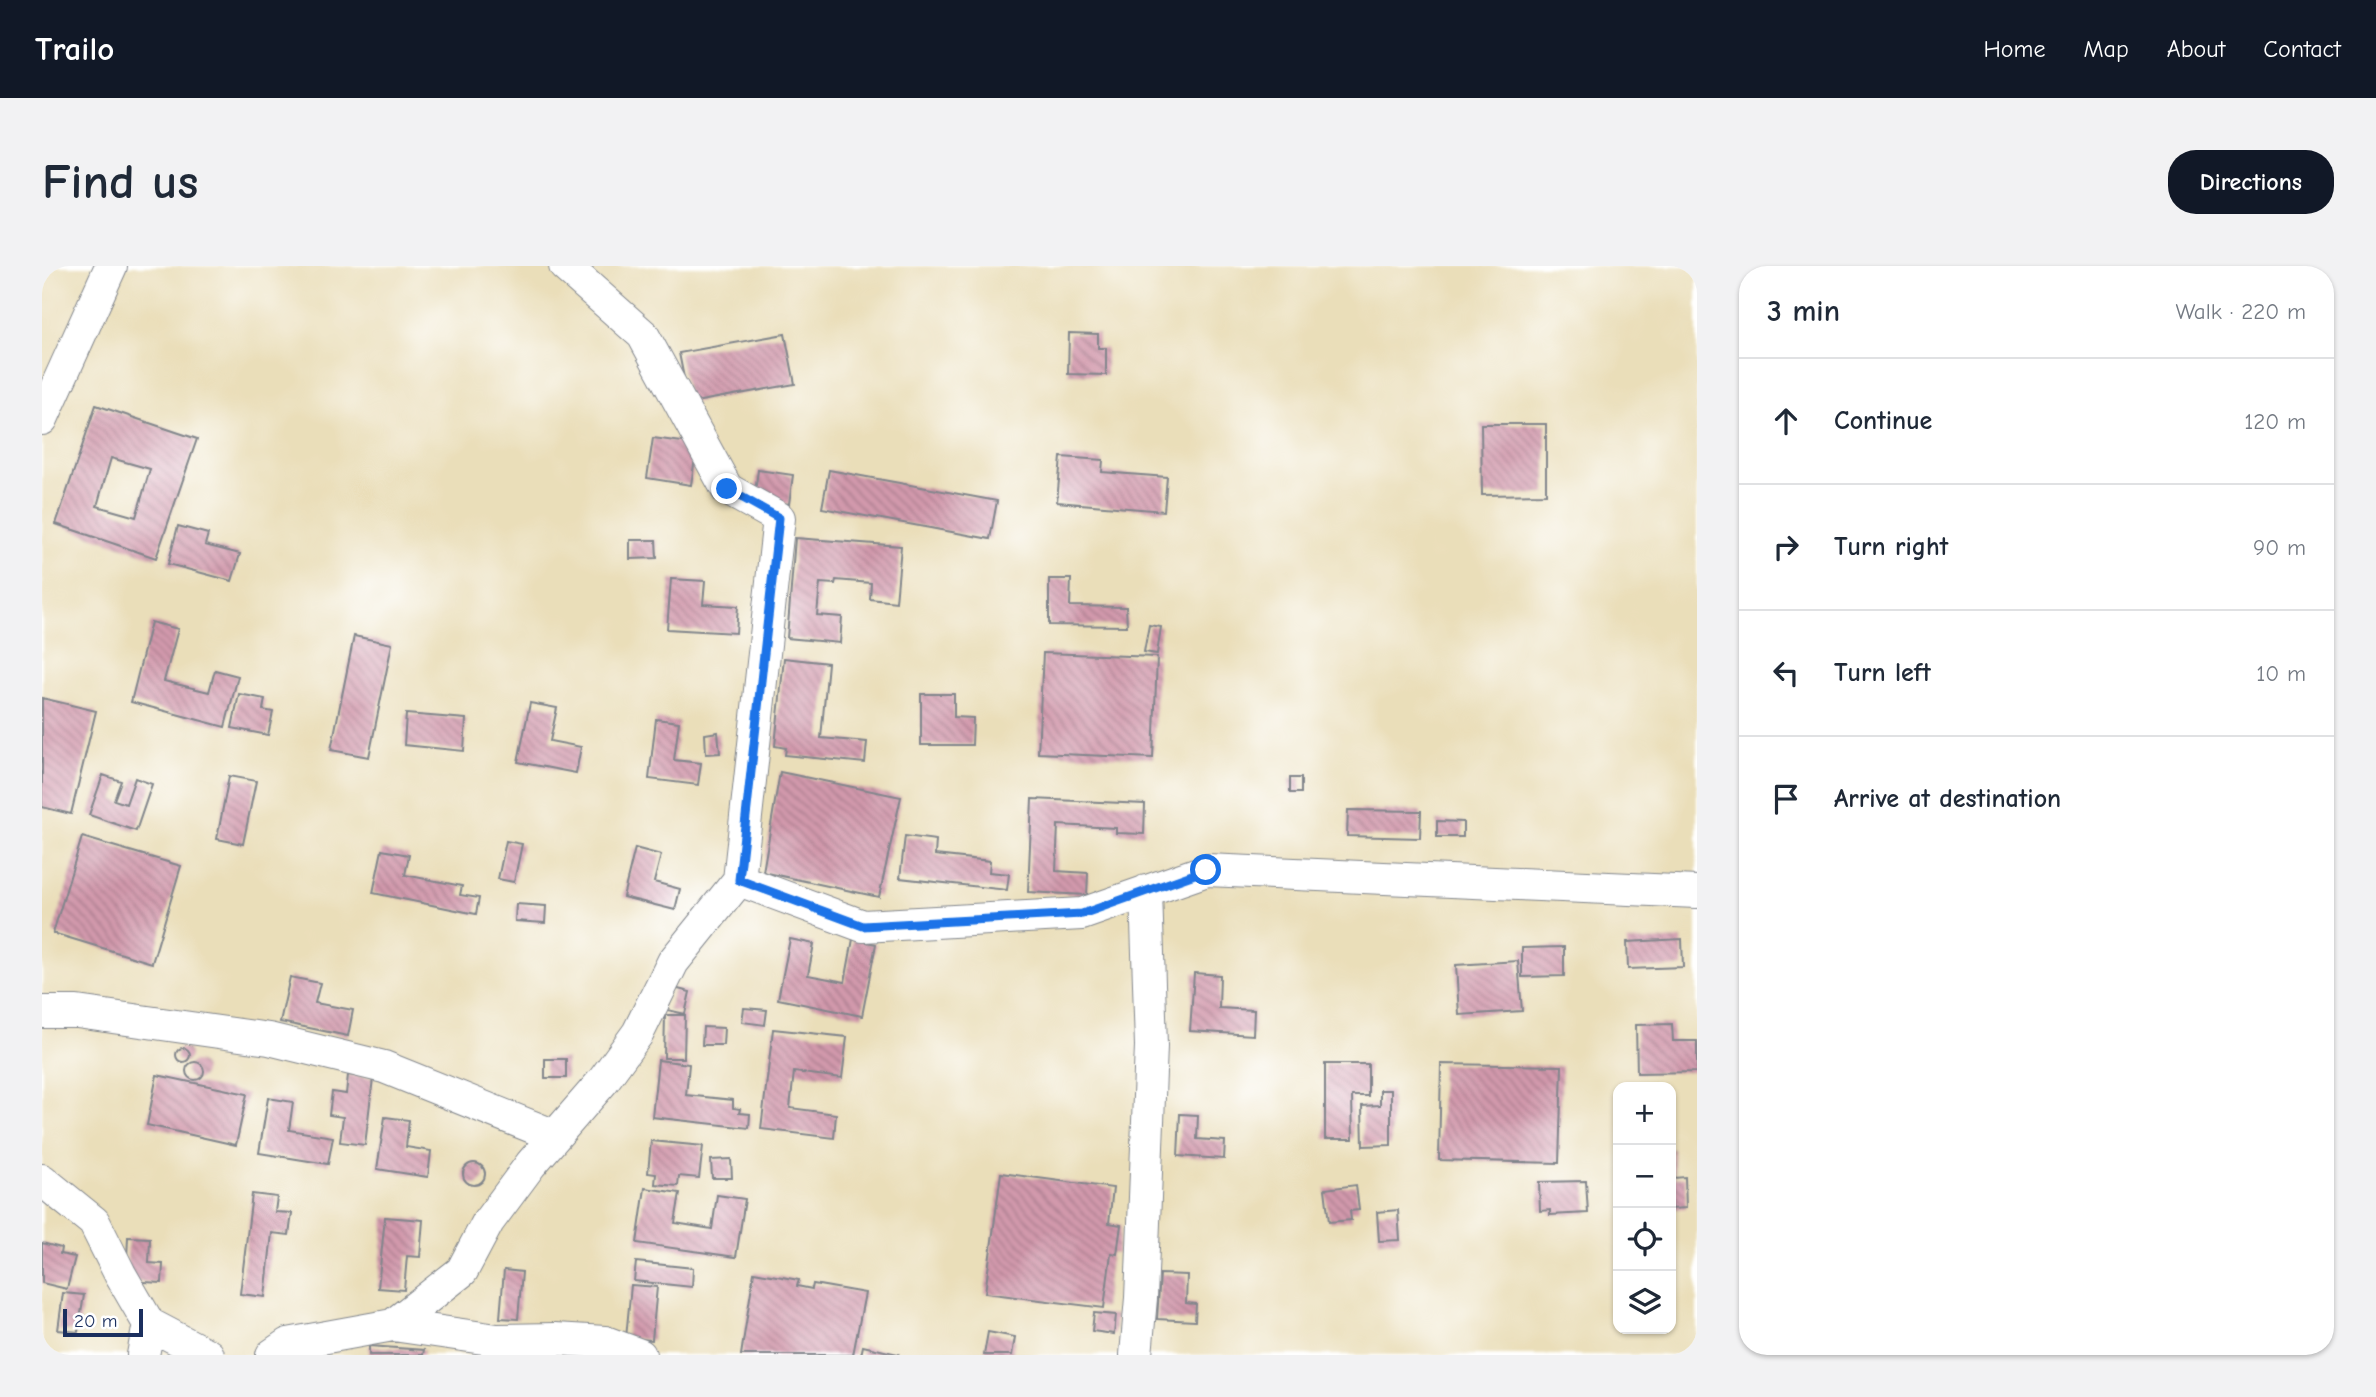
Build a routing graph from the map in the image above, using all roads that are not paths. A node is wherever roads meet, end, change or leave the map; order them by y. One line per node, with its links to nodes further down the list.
1 (111, 266): 3 (street)
2 (565, 266): 4 (street)
3 (44, 411)
4 (739, 880): 5 (street); 8 (street)
5 (1146, 891): 6 (street); 16 (street)
6 (1697, 892)
7 (42, 1012): 8 (street)
8 (555, 1136): 11 (street)
9 (42, 1180): 10 (street)
10 (149, 1324): 12 (street); 13 (street)
11 (393, 1325): 14 (street); 15 (street)
12 (143, 1355)
13 (208, 1355)
14 (271, 1355)
15 (640, 1355)
16 (1136, 1355)

